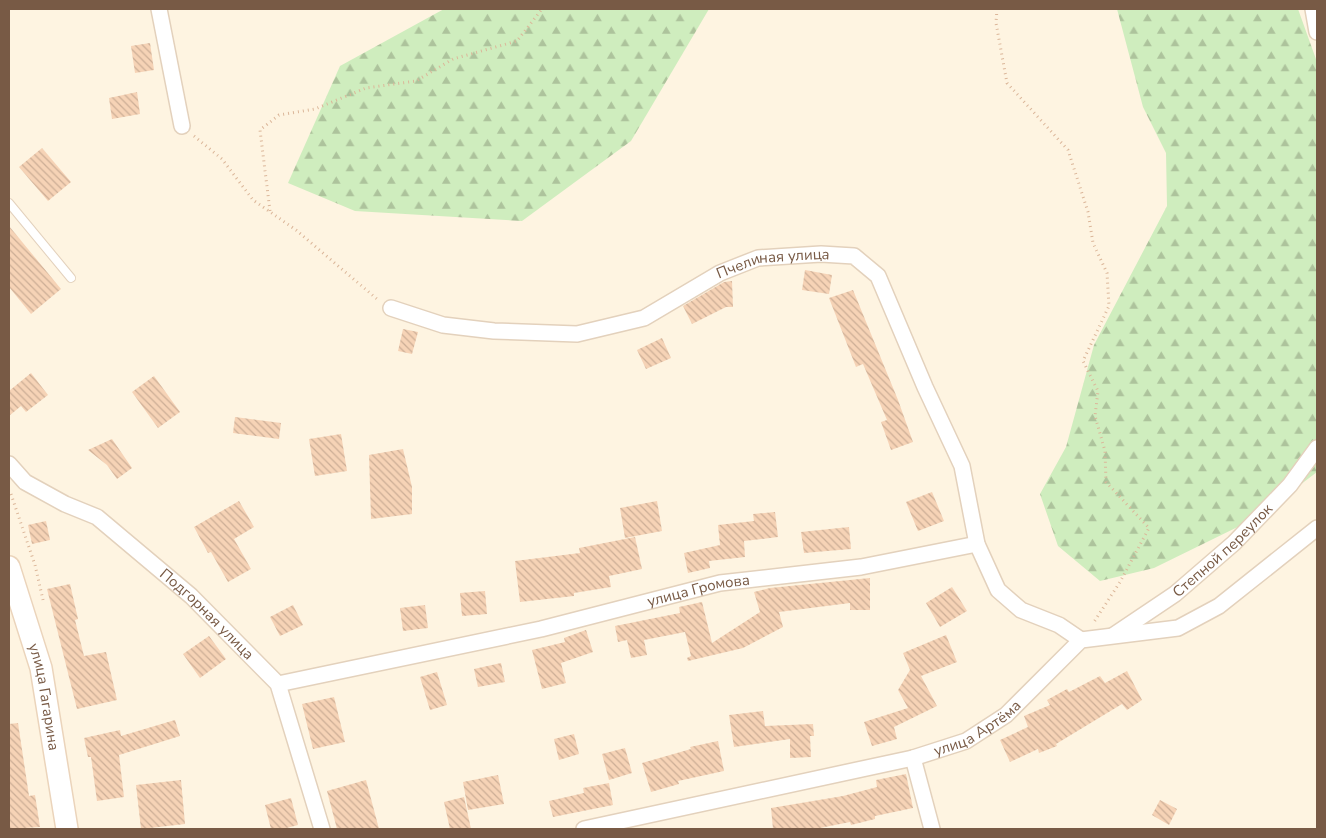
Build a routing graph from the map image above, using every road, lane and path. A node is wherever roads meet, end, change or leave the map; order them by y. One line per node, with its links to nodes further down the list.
1 (159, 9): 6 (street)
2 (542, 9): 8 (path)
3 (997, 9): 17 (path)
4 (1313, 9): 5 (street)
5 (1317, 32)
6 (182, 126): 8 (path)
7 (9, 203): 9 (lane)
8 (270, 211): 10 (path)
9 (71, 278)
10 (391, 308): 14 (street, Пчелиная улица)
11 (1317, 448): 16 (street, Степной переулок)
12 (9, 464): 18 (street, Подгорная улица)
13 (1317, 528): 16 (street)
14 (977, 544): 17 (street); 18 (street, улица Громова)
15 (9, 567): 20 (street, улица Гагарина)
16 (1110, 637): 17 (street)
17 (1083, 640): 19 (street, улица Артёма)
18 (278, 684): 21 (street, Подгорная улица)
19 (913, 758): 22 (street, улица Артёма); 23 (street)
20 (67, 829)
21 (322, 829)
22 (584, 829)
23 (932, 829)

